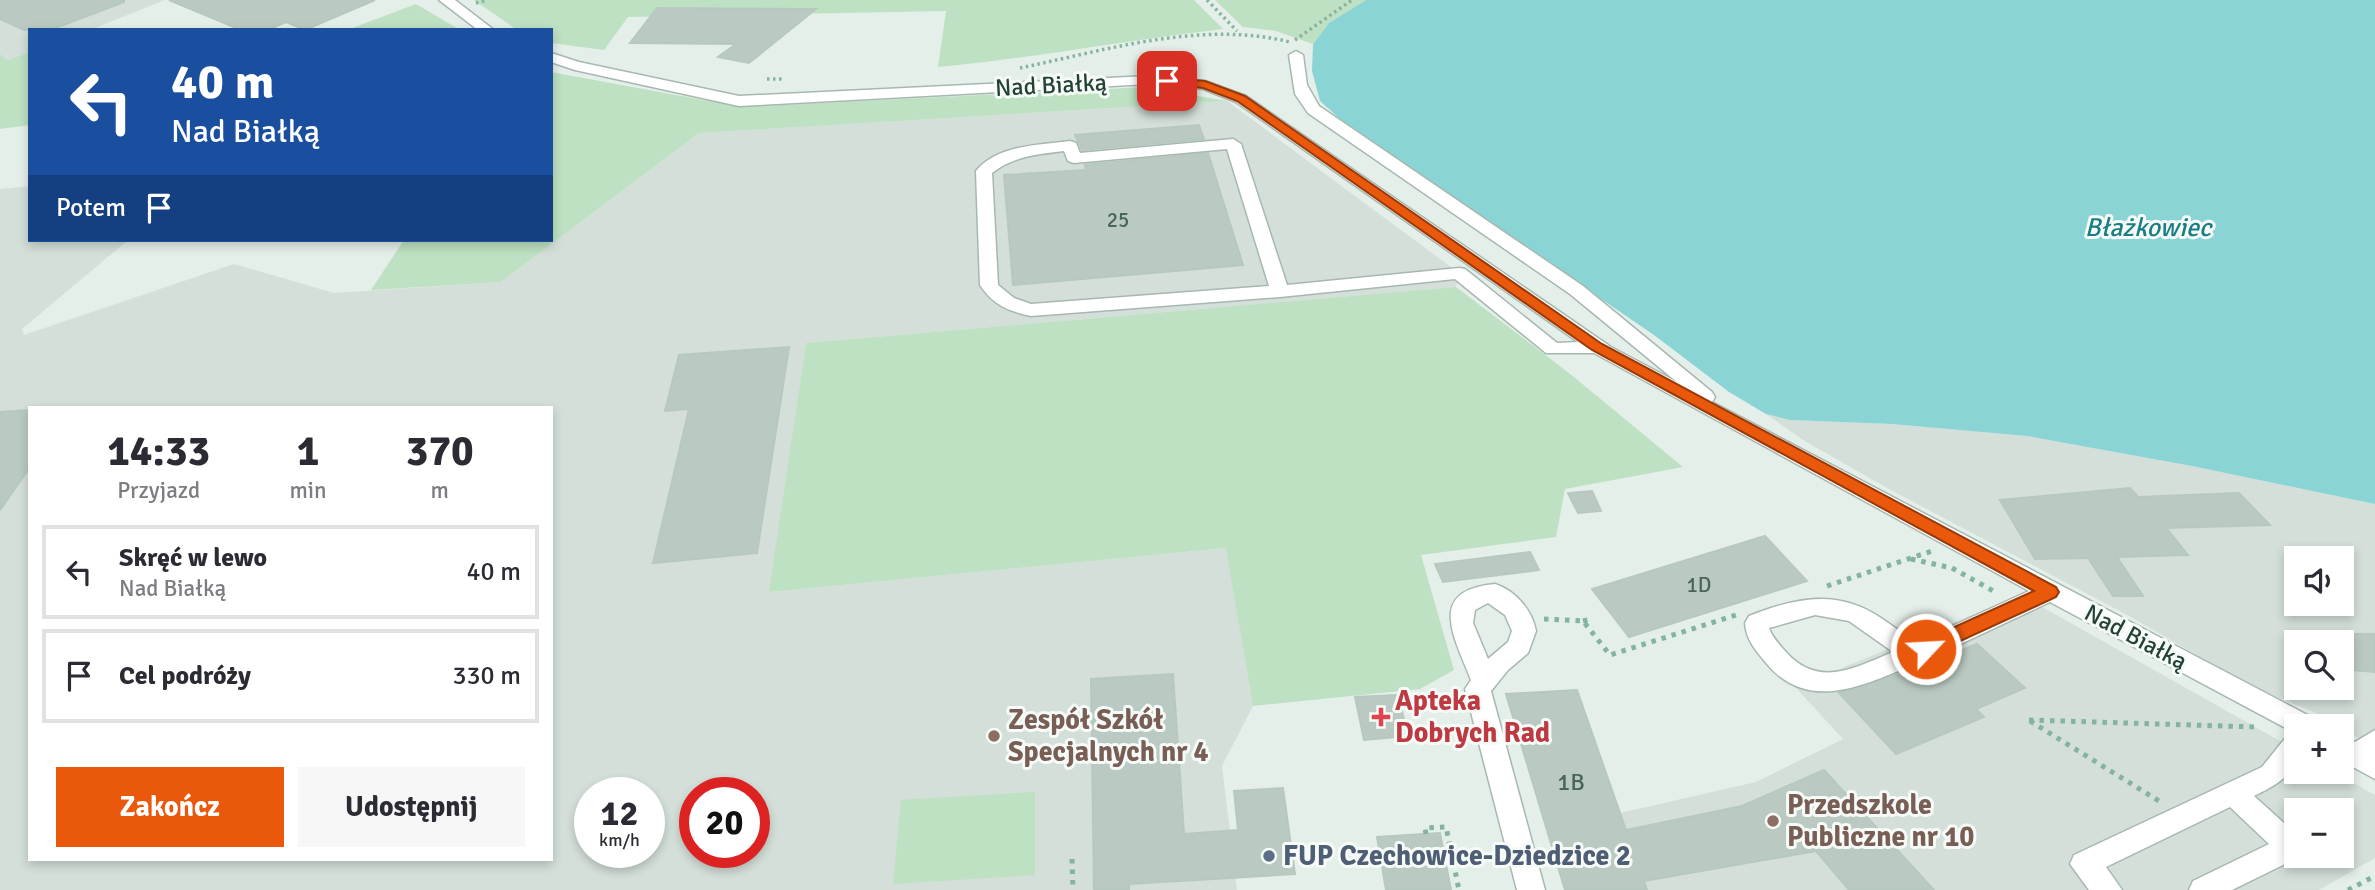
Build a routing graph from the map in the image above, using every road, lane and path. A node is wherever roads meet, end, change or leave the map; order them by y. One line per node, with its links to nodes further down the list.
1 (446, 0): 4 (street)
2 (1207, 0): 5 (path)
3 (1352, 0): 5 (path)
4 (484, 28)
5 (1238, 32): 8 (path)
6 (1296, 55): 13 (street)
7 (553, 58): 12 (street, Nad Białką)
8 (1016, 68)
9 (767, 79): 10 (path)
10 (794, 79)
11 (1280, 291): 11 (street); 12 (street)
12 (1597, 347): 13 (street, Nad Białką)
13 (1725, 415): 14 (street, Nad Białką)
14 (1956, 542): 15 (path); 17 (street, Nad Białką)
15 (1911, 559): 16 (path); 18 (path)
16 (1820, 588)
17 (2050, 592): 18 (street); 25 (street, Nad Białką)
18 (2018, 606): 23 (street)
19 (1742, 613): 22 (path)
20 (1520, 618): 22 (path); 24 (street); 24 (street)
21 (1591, 619): 22 (path)
22 (1583, 621)
23 (1904, 648): 23 (street)
24 (1485, 683): 35 (street)
25 (2284, 715)
26 (2268, 727): 29 (path)
27 (2284, 759): 28 (street)
28 (2233, 793): 29 (street); 37 (street)
29 (2185, 817): 36 (street)
30 (1426, 834): 34 (path)
31 (1072, 859): 33 (path)
32 (2375, 876): 38 (path)
33 (1073, 890)
34 (1460, 890)
35 (1531, 890)
36 (2108, 890)
37 (2203, 890)
38 (2348, 890)

